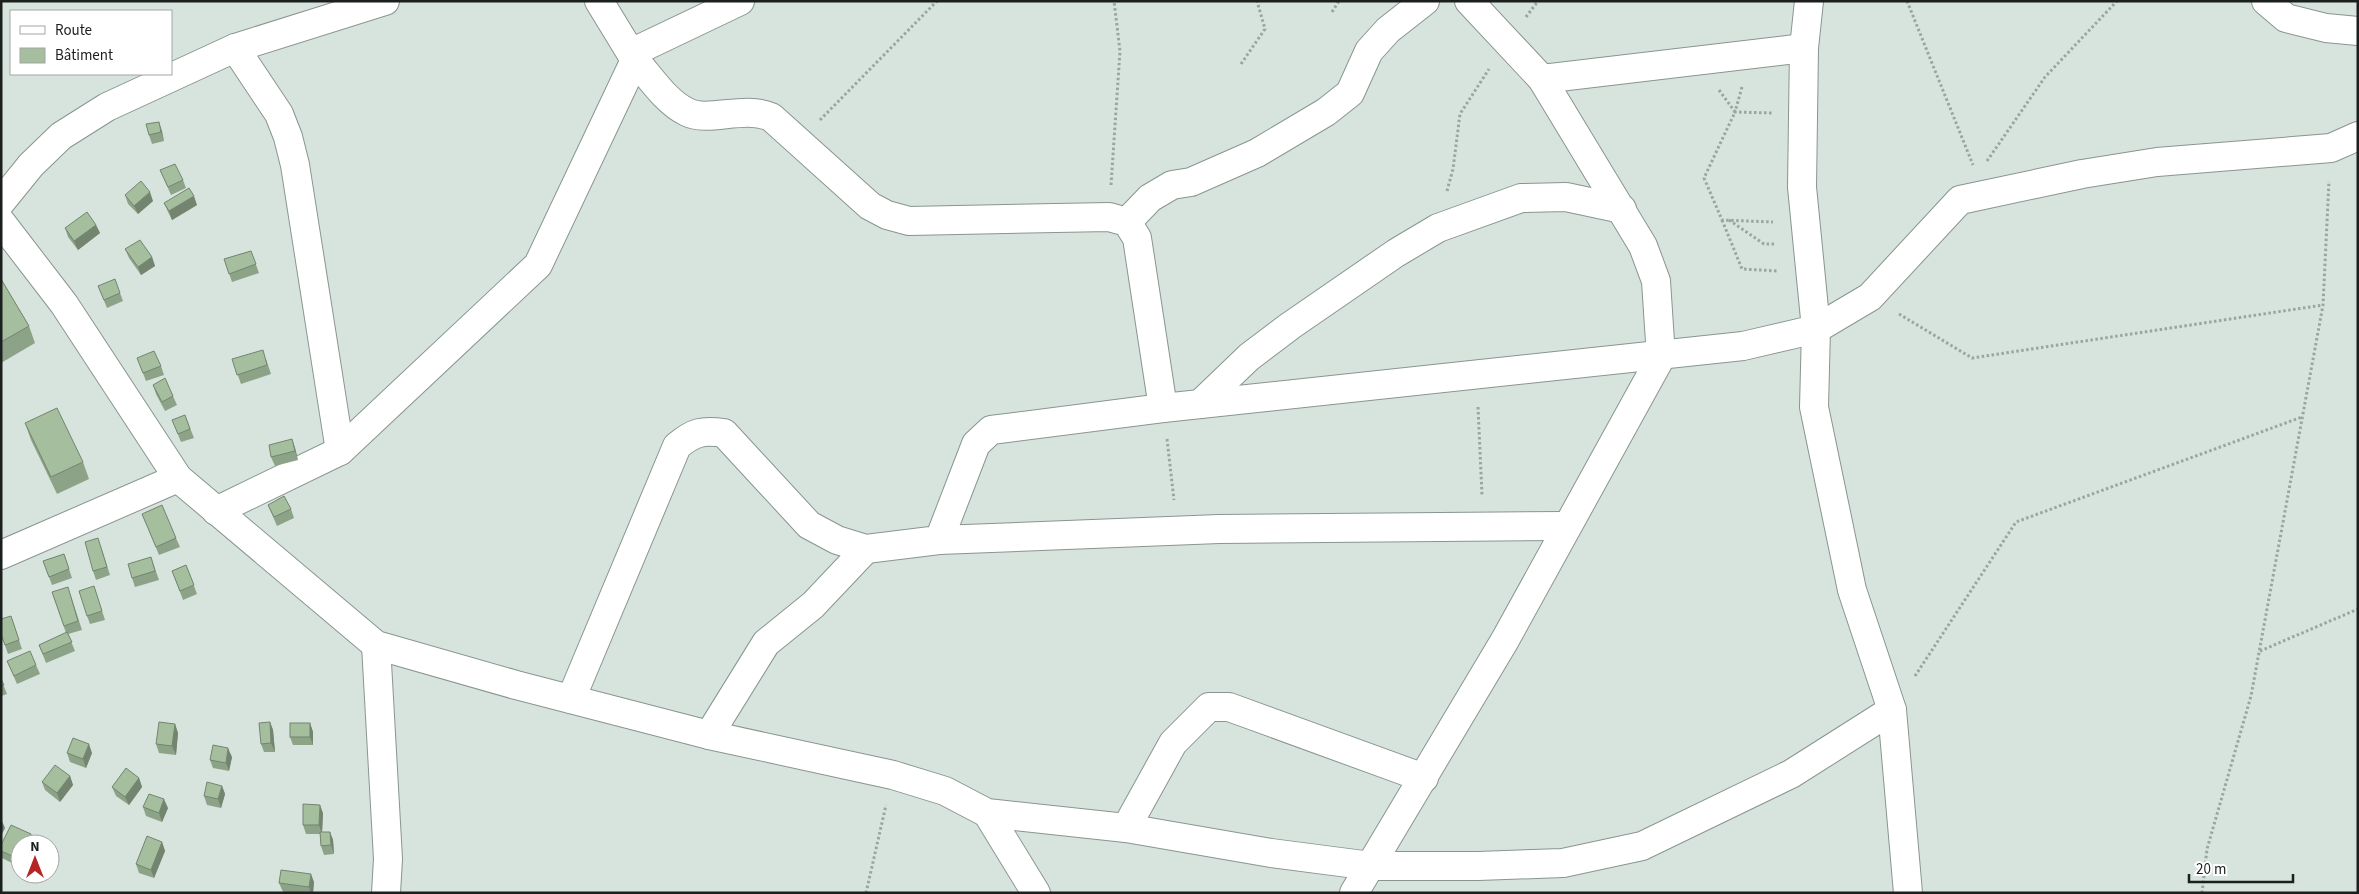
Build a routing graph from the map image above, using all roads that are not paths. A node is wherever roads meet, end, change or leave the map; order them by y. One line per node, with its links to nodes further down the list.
1 (385, 1): 9 (street)
2 (599, 1): 11 (street)
3 (740, 1): 11 (street)
4 (1425, 1): 16 (street)
5 (1470, 1): 12 (street)
6 (1809, 1): 10 (street)
7 (2266, 1): 8 (street)
8 (2358, 31)
9 (235, 48): 14 (street); 22 (street)
10 (1804, 48): 12 (street); 18 (street)
11 (633, 57): 16 (street); 22 (street)
12 (1542, 79): 15 (street)
13 (2358, 136): 18 (street)
14 (1, 202)
15 (1622, 209): 19 (street); 20 (street)
16 (1118, 220): 21 (street)
17 (1, 222): 23 (street)
18 (1816, 329): 19 (street); 31 (street)
19 (1661, 357): 20 (street); 25 (street)
20 (1200, 404): 21 (street)
21 (1163, 408): 26 (street)
22 (340, 451): 24 (street)
23 (178, 478): 24 (street); 28 (street)
24 (216, 511): 29 (street)
25 (1566, 526): 26 (street); 33 (street)
26 (939, 540): 27 (street)
27 (866, 549): 30 (street); 32 (street)
28 (1, 555)
29 (376, 645): 30 (street); 37 (street)
30 (571, 699): 32 (street)
31 (1892, 710): 36 (street); 40 (street)
32 (709, 735): 34 (street)
33 (1424, 778): 35 (street); 36 (street)
34 (987, 813): 35 (street); 38 (street)
35 (1126, 828): 36 (street)
36 (1371, 866): 39 (street)
37 (386, 893)
38 (1036, 893)
39 (1354, 893)
40 (1908, 893)

